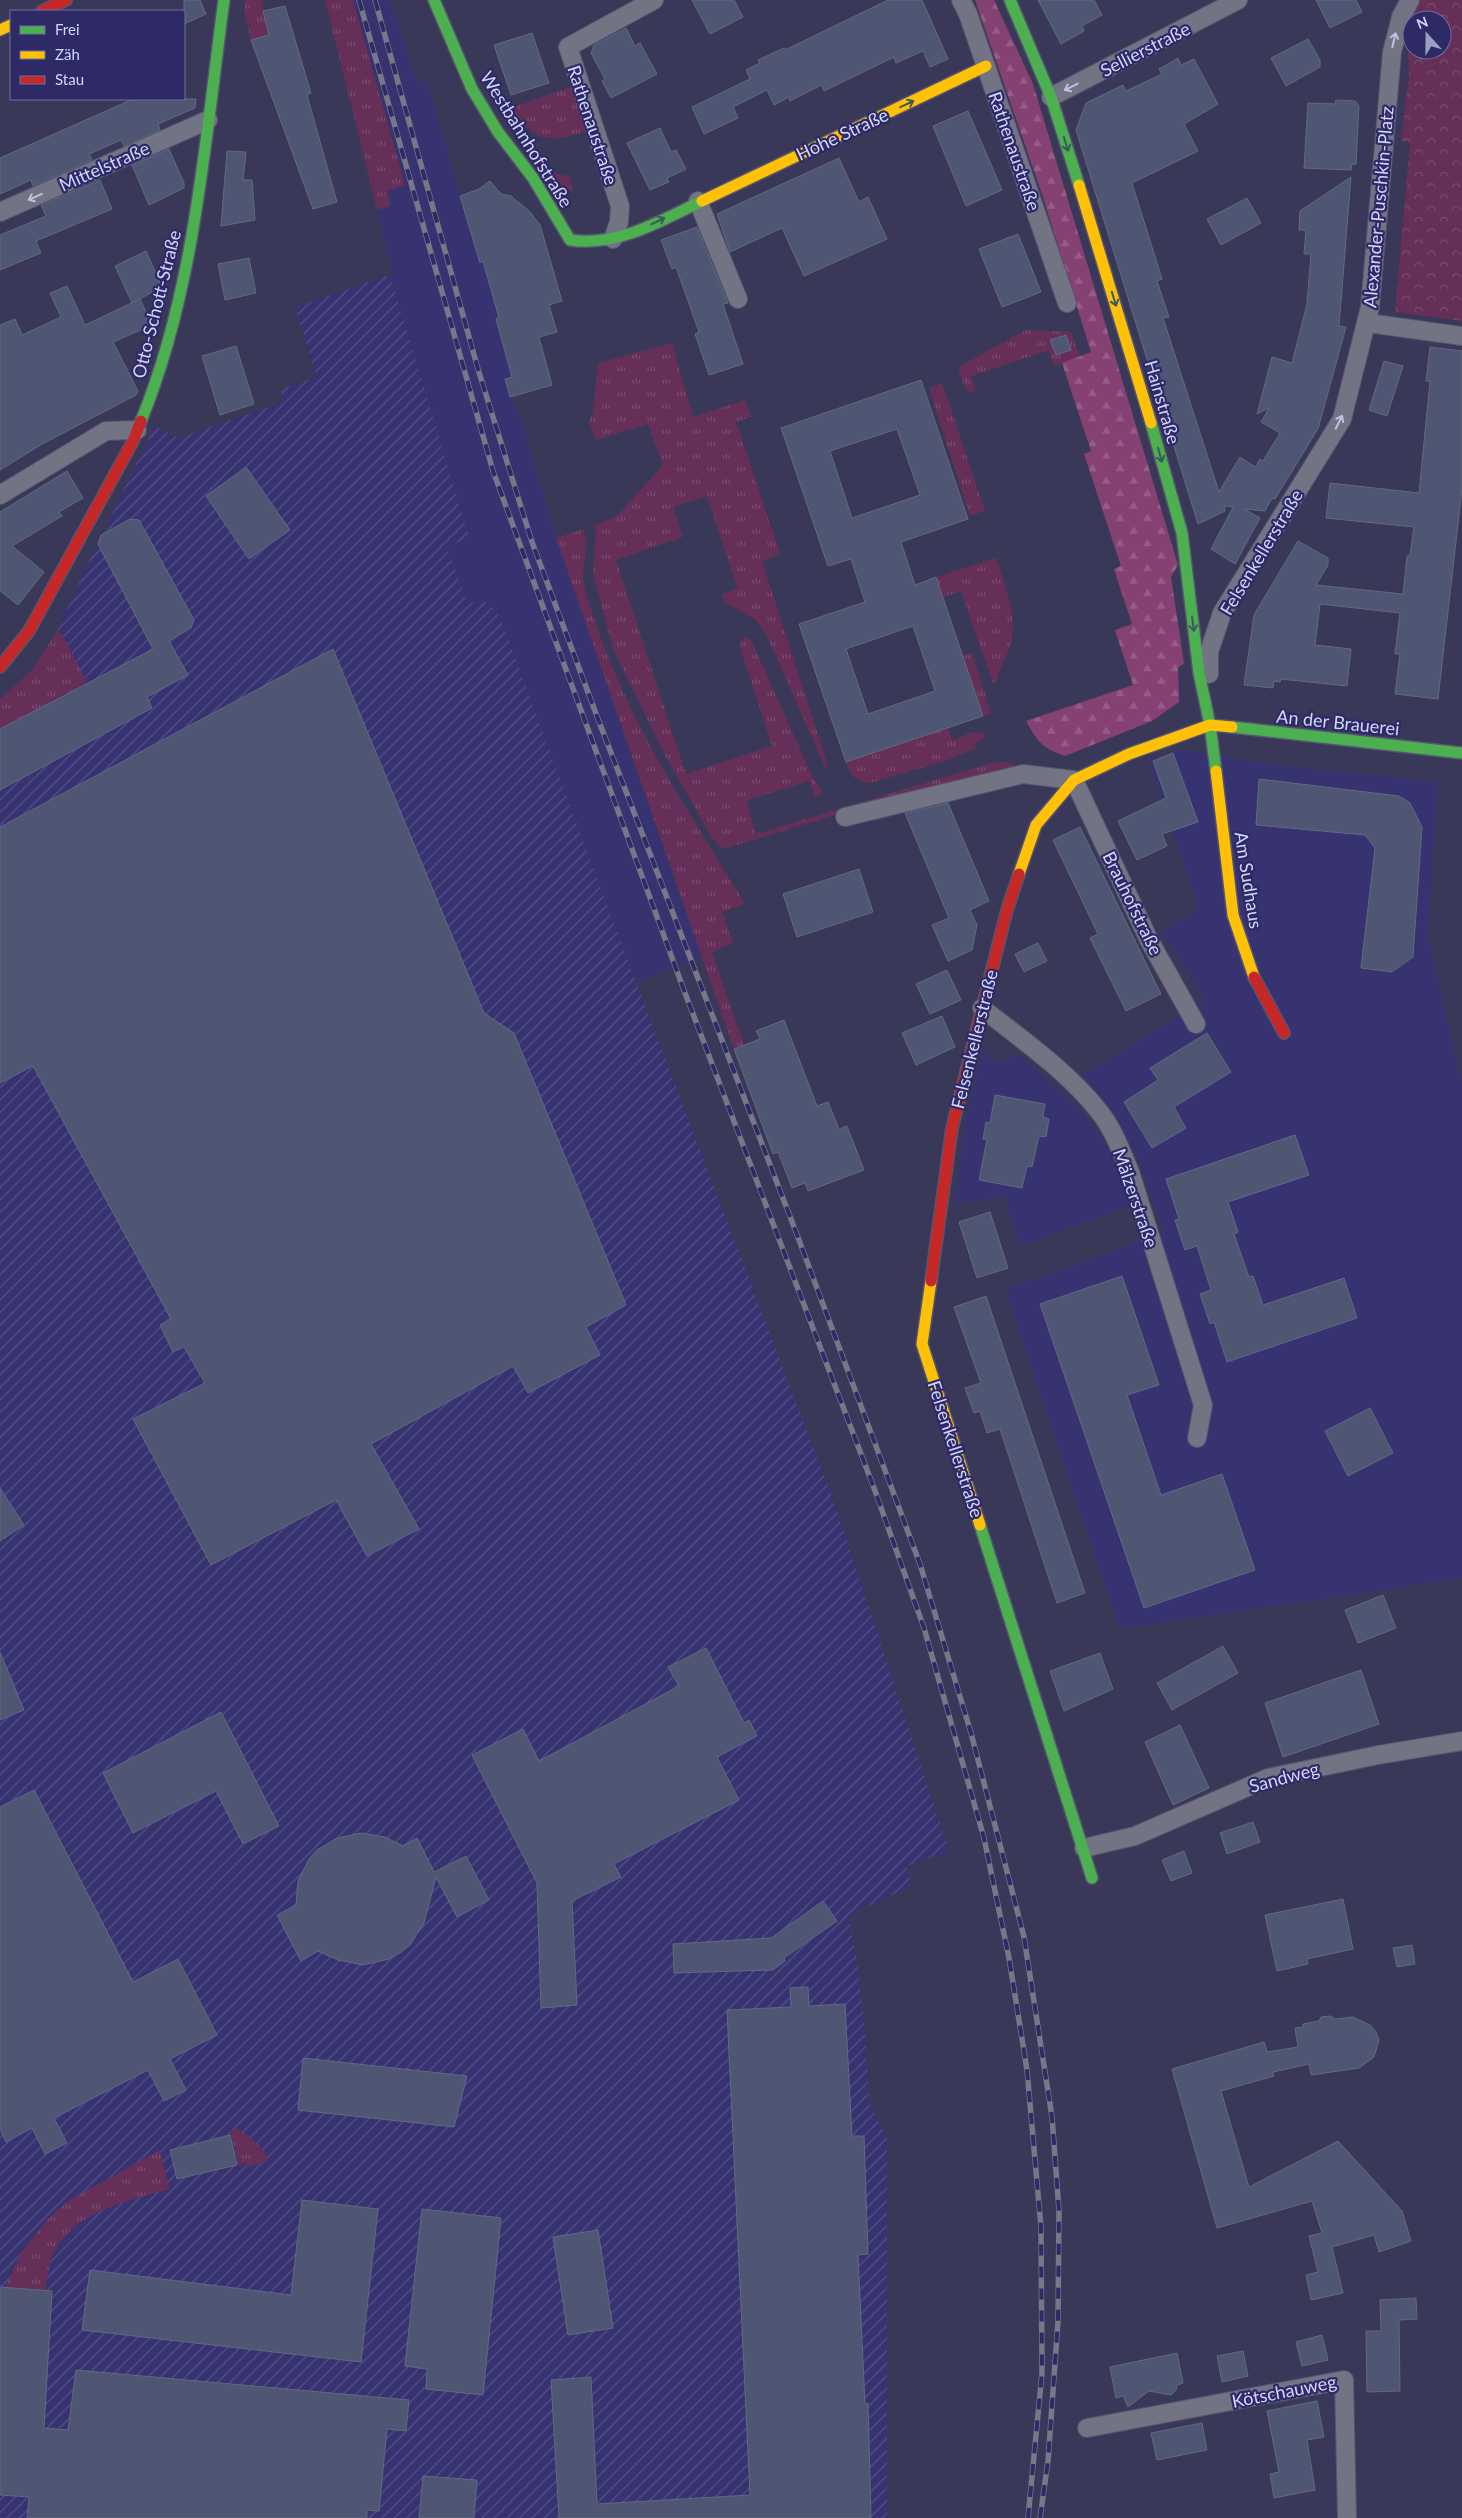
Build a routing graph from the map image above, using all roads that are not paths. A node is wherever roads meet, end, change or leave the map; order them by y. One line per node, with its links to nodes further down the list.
1 (66, 0): 9 (street)
2 (224, 0): 12 (street, Otto-Schott-Straße)
3 (434, 0): 16 (street, Westbahnhofstraße)
4 (654, 0): 15 (street, Rathenaustraße)
5 (962, 0): 10 (street, Rathenaustraße)
6 (1010, 0): 11 (street, Hainstraße)
7 (1238, 0): 11 (street, Sellierstraße, one-way to 11)
8 (1410, 0): 19 (street, Alexander-Puschkin-Platz, one-way to 8)
9 (44, 10)
10 (986, 66): 13 (street, Hohe Straße, one-way to 10); 18 (street, Rathenaustraße)
11 (1051, 97): 24 (street, Hainstraße, one-way to 24)
12 (208, 120): 14 (street, Mittelstraße, one-way to 14); 21 (street, Otto-Schott-Straße)
13 (698, 201): 15 (street, Hohe Straße, one-way to 13); 17 (street)
14 (0, 212)
15 (613, 239): 16 (street, Hohe Straße)
16 (570, 240)
17 (738, 298)
18 (1067, 303)
19 (1368, 323): 20 (street, Alexander-Puschkin-Platz); 24 (street, Felsenkellerstraße, one-way to 19)
20 (1462, 336)
21 (137, 430): 22 (street); 23 (street, Otto-Schott-Straße)
22 (0, 495)
23 (0, 667)
24 (1210, 725): 25 (street, An der Brauerei); 26 (street, Felsenkellerstraße); 30 (street, Am Sudhaus)
25 (1462, 753)
26 (1074, 780): 27 (street); 28 (street, Felsenkellerstraße); 29 (street, Brauhofstraße)
27 (845, 817)
28 (982, 1008): 31 (street, Mälzerstraße); 33 (street, Felsenkellerstraße)
29 (1196, 1024)
30 (1284, 1033)
31 (1197, 1438)
32 (1462, 1741): 33 (street, Sandweg)
33 (1084, 1848): 34 (street, Felsenkellerstraße)
34 (1092, 1878)
35 (1087, 2428): 36 (street, Kötschauweg)
36 (1347, 2518)

